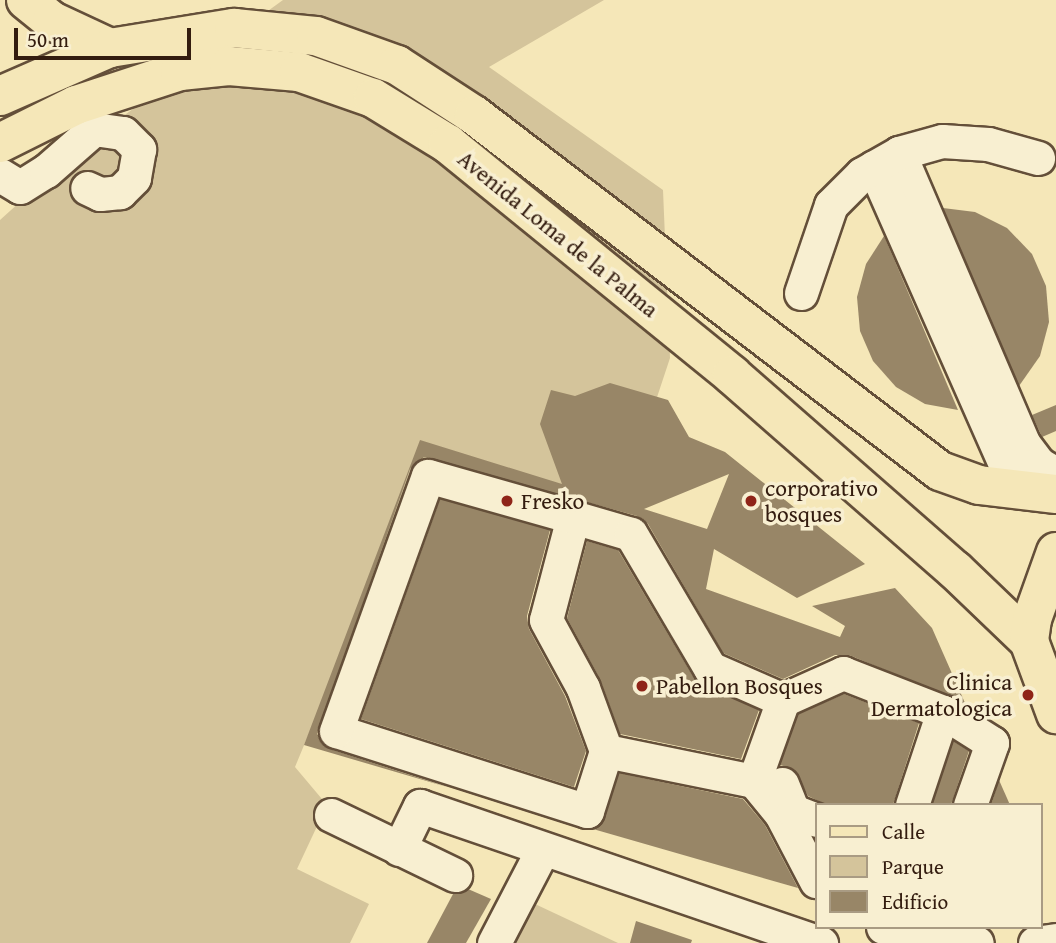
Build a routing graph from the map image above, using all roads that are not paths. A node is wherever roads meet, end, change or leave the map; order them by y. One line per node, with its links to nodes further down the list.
1 (26, 0): 2 (main road)
2 (110, 48): 3 (main road, Avenida Loma de la Palma); 10 (main road, Avenida Loma de la Palma)
3 (0, 96)
4 (0, 143): 13 (main road, Avenida Loma de la Palma)
5 (1038, 158): 6 (street)
6 (887, 160): 9 (street); 10 (street)
7 (0, 175): 8 (street)
8 (87, 188)
9 (801, 293)
10 (1050, 478)
11 (573, 517): 14 (street); 18 (street); 18 (street)
12 (1056, 552): 13 (main road)
13 (1029, 641): 16 (main road)
14 (783, 700): 15 (street); 17 (street)
15 (943, 712): 20 (street); 21 (street)
16 (1056, 714)
17 (766, 748): 19 (street); 23 (street)
18 (606, 751): 19 (street)
19 (754, 781): 28 (street)
20 (913, 803)
21 (972, 803)
22 (331, 815): 25 (street)
23 (805, 815): 24 (street)
24 (814, 847)
25 (398, 849): 26 (street); 27 (street)
26 (543, 849): 33 (street); 34 (street)
27 (455, 876)
28 (814, 877)
29 (683, 889): 35 (street)
30 (889, 929): 36 (street)
31 (930, 929): 37 (street)
32 (1056, 940): 38 (street)
33 (494, 943)
34 (821, 943)
35 (842, 943)
36 (934, 943)
37 (977, 943)
38 (1035, 943)

